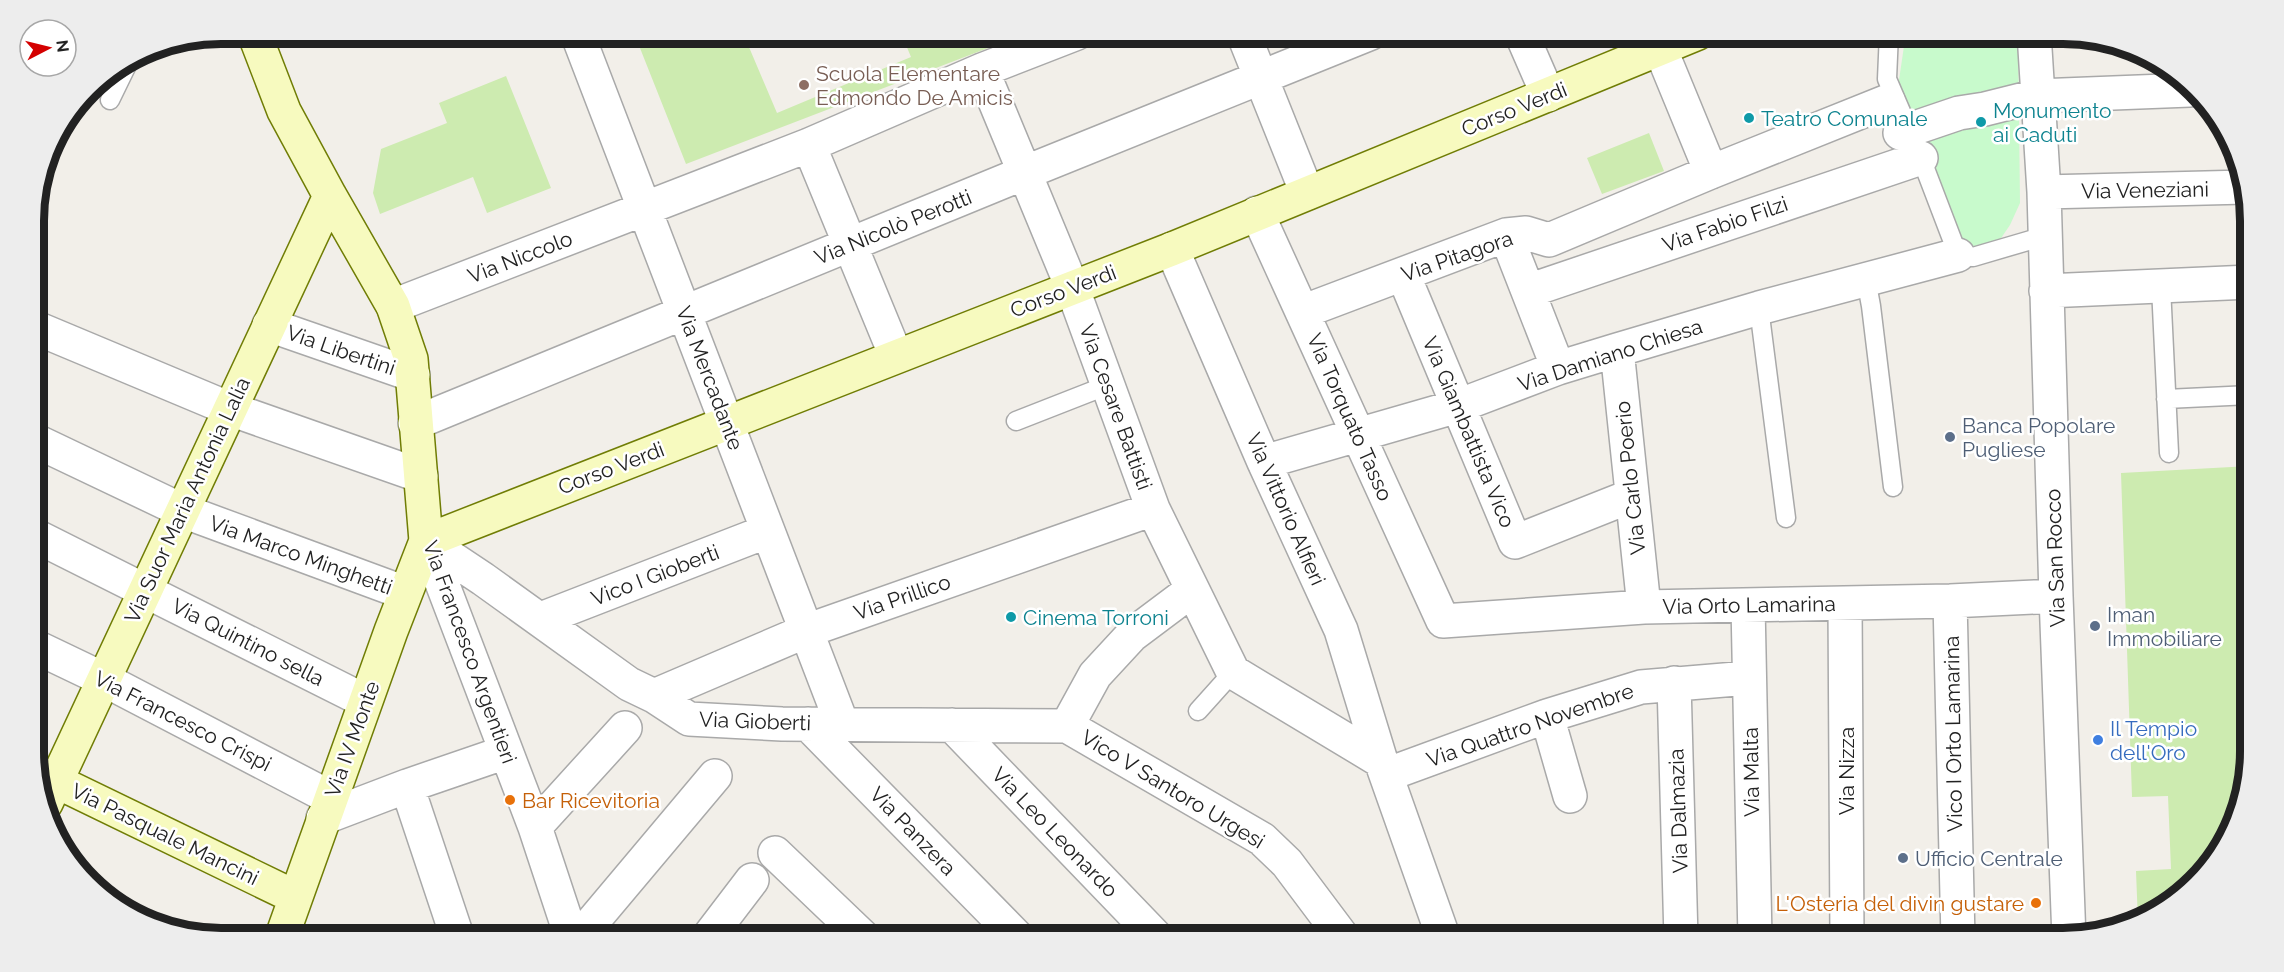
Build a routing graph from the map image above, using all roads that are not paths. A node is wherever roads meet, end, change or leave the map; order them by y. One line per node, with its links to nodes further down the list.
1 (258, 43): 26 (street, Via Francesco Argentieri)
2 (581, 43): 27 (street, Via Mercadante)
3 (1051, 43): 11 (street, Via Niccolo)
4 (1247, 43): 13 (street)
5 (1346, 43): 13 (street, Via Nicolò Perotti)
6 (1525, 43): 15 (street)
7 (1673, 43): 10 (street, Corso Verdi)
8 (1889, 43): 19 (lane)
9 (2034, 43): 16 (street, Via San Rocco)
10 (1660, 48): 15 (street, Corso Verdi); 21 (street)
11 (982, 70): 20 (street, Via Niccolo); 22 (street, Via Cesare Battisti)
12 (123, 73): 17 (lane)
13 (1262, 77): 22 (street, Via Nicolò Perotti); 25 (street)
14 (2183, 90): 16 (street, Via Fabio Filzi)
15 (1548, 95): 25 (street, Corso Verdi)
16 (2037, 96): 19 (street, Via Fabio Filzi); 24 (street, Via San Rocco)
17 (110, 100)
18 (1888, 101): 21 (street, Via Pitagora)
19 (1910, 140): 33 (lane); 39 (street, Via Fabio Filzi)
20 (809, 145): 27 (street, Via Niccolo); 31 (street)
21 (1711, 172): 29 (street, Via Pitagora)
22 (1024, 173): 31 (street, Via Nicolò Perotti); 37 (street, Via Cesare Battisti)
23 (2237, 187): 24 (street, Via Veneziani)
24 (2044, 192): 30 (street, Via San Rocco)
25 (1307, 193): 28 (street, Corso Verdi)
26 (330, 196): 41 (street, Via Francesco Argentieri); 45 (street, Via Suor Maria Antonia Lalia)
27 (646, 209): 41 (street, Via Niccolo); 43 (street, Via Mercadante)
28 (1257, 213): 32 (street, Corso Verdi); 44 (street, Via Torquato Tasso)
29 (1506, 235): 34 (street, Via Pitagora); 39 (street)
30 (2044, 243): 33 (lane); 40 (street, Via San Rocco)
31 (851, 245): 43 (street, Via Nicolò Perotti); 48 (street)
32 (1172, 249): 37 (street, Corso Verdi); 62 (street, Via Vittorio Alfieri)
33 (1958, 255): 35 (street, Via Damiano Chiesa)
34 (1403, 273): 44 (street, Via Pitagora); 54 (street, Via Giambattista Vico)
35 (1866, 279): 42 (street, Via Damiano Chiesa); 64 (lane)
36 (2240, 283): 38 (street)
37 (1072, 287): 48 (street, Corso Verdi); 51 (street, Via Cesare Battisti)
38 (2161, 287): 40 (street); 53 (lane)
39 (1528, 291): 49 (street)
40 (2046, 291): 75 (street, Via San Rocco)
41 (393, 306): 50 (street, Via Francesco Argentieri)
42 (1759, 308): 47 (street, Via Damiano Chiesa); 68 (lane)
43 (684, 312): 57 (street, Via Mercadante); 58 (street, Via Nicolò Perotti)
44 (1302, 312): 59 (street, Via Torquato Tasso)
45 (269, 325): 50 (street, Via Libertini); 55 (street, Via Suor Maria Antonia Lalia)
46 (44, 331): 55 (street)
47 (1617, 350): 49 (street, Via Damiano Chiesa); 65 (street, Via Carlo Poerio)
48 (896, 356): 57 (street, Corso Verdi)
49 (1558, 368): 54 (street, Via Damiano Chiesa)
50 (412, 375): 58 (street, Via Francesco Argentieri)
51 (1108, 385): 56 (lane); 66 (street, Via Cesare Battisti)
52 (2240, 395): 53 (lane)
53 (2166, 399): 61 (lane)
54 (1458, 406): 59 (street, Via Damiano Chiesa); 65 (street, Via Giambattista Vico)
55 (230, 409): 63 (street); 67 (street, Via Suor Maria Antonia Lalia)
56 (1016, 421)
57 (727, 422): 69 (street, Via Mercadante); 71 (street, Corso Verdi)
58 (415, 423): 63 (street, Via Francesco Argentieri)
59 (1358, 434): 62 (street, Via Damiano Chiesa); 81 (street, Via Torquato Tasso)
60 (44, 445): 67 (street, Via Marco Minghetti)
61 (2169, 453)
62 (1264, 462): 98 (street, Via Vittorio Alfieri)
63 (421, 476): 71 (street, Via Francesco Argentieri)
64 (1893, 487)
65 (1631, 496): 79 (street, Via Carlo Poerio)
66 (1153, 509): 73 (street, Via Cesare Battisti); 82 (street, Via Prillico)
67 (183, 511): 72 (street, Via Suor Maria Antonia Lalia); 74 (street, Via Marco Minghetti)
68 (1786, 518)
69 (768, 531): 80 (street, Vico I Gioberti); 82 (street, Via Mercadante)
70 (44, 540): 72 (street, Via Quintino sella)
71 (426, 541): 74 (street, Via IV Monte); 80 (street, Via Gioberti); 97 (street, Via Francesco Argentieri)
72 (145, 590): 86 (street, Via Suor Maria Antonia Lalia); 89 (street, Via Quintino sella)
73 (1192, 590): 84 (street, Via Cesare Battisti); 95 (street)
74 (405, 593): 89 (street, Via IV Monte)
75 (2056, 596): 76 (street, Via Orto Lamarina); 123 (street, Via San Rocco)
76 (1950, 601): 77 (street, Via Orto Lamarina); 122 (street, Vico I Orto Lamarina)
77 (1845, 603): 78 (street, Via Orto Lamarina); 121 (street, Via Nizza)
78 (1748, 605): 79 (street, Via Orto Lamarina); 85 (street, Via Malta)
79 (1644, 607): 81 (street, Via Orto Lamarina)
80 (541, 619): 88 (street, Via Gioberti)
81 (1443, 621)
82 (806, 631): 88 (street, Via Prillico); 93 (street, Via Mercadante)
83 (44, 651): 86 (street, Via Francesco Crispi)
84 (1233, 672): 90 (lane); 98 (street)
85 (1748, 678): 87 (street, Via Quattro Novembre); 120 (street, Via Malta)
86 (103, 679): 100 (street, Via Suor Maria Antonia Lalia); 104 (street, Via Francesco Crispi)
87 (1674, 683): 91 (street, Via Quattro Novembre); 119 (street, Via Dalmazia)
88 (654, 696): 92 (street, Via Gioberti)
89 (365, 701): 104 (street, Via IV Monte)
90 (1198, 711)
91 (1547, 716): 98 (street, Via Quattro Novembre); 103 (street)
92 (808, 724): 93 (street, Via Gioberti); 115 (street, Via Panzera)
93 (842, 724): 94 (street, Via Gioberti)
94 (952, 725): 95 (street, Via Gioberti); 116 (street, Via Leo Leonardo)
95 (1067, 726): 117 (street, Vico V Santoro Urgesi)
96 (625, 728): 105 (street)
97 (506, 752): 102 (street); 105 (street, Via Francesco Argentieri)
98 (1384, 768): 118 (street, Via Vittorio Alfieri)
99 (715, 776): 112 (street)
100 (47, 783)
101 (47, 786): 108 (street, Via Pasquale Mancini)
102 (406, 786): 104 (street); 110 (street)
103 (1570, 796)
104 (327, 808): 108 (street, Via IV Monte)
105 (535, 827): 111 (street, Via Francesco Argentieri)
106 (775, 853): 114 (street)
107 (753, 880): 113 (street)
108 (295, 897): 109 (street, Via IV Monte)
109 (286, 928)
110 (454, 928)
111 (568, 928)
112 (587, 928)
113 (716, 928)
114 (843, 928)
115 (1008, 928)
116 (1147, 928)
117 (1336, 928)
118 (1440, 928)
119 (1681, 928)
120 (1755, 928)
121 (1847, 928)
122 (1958, 928)
123 (2069, 928)

